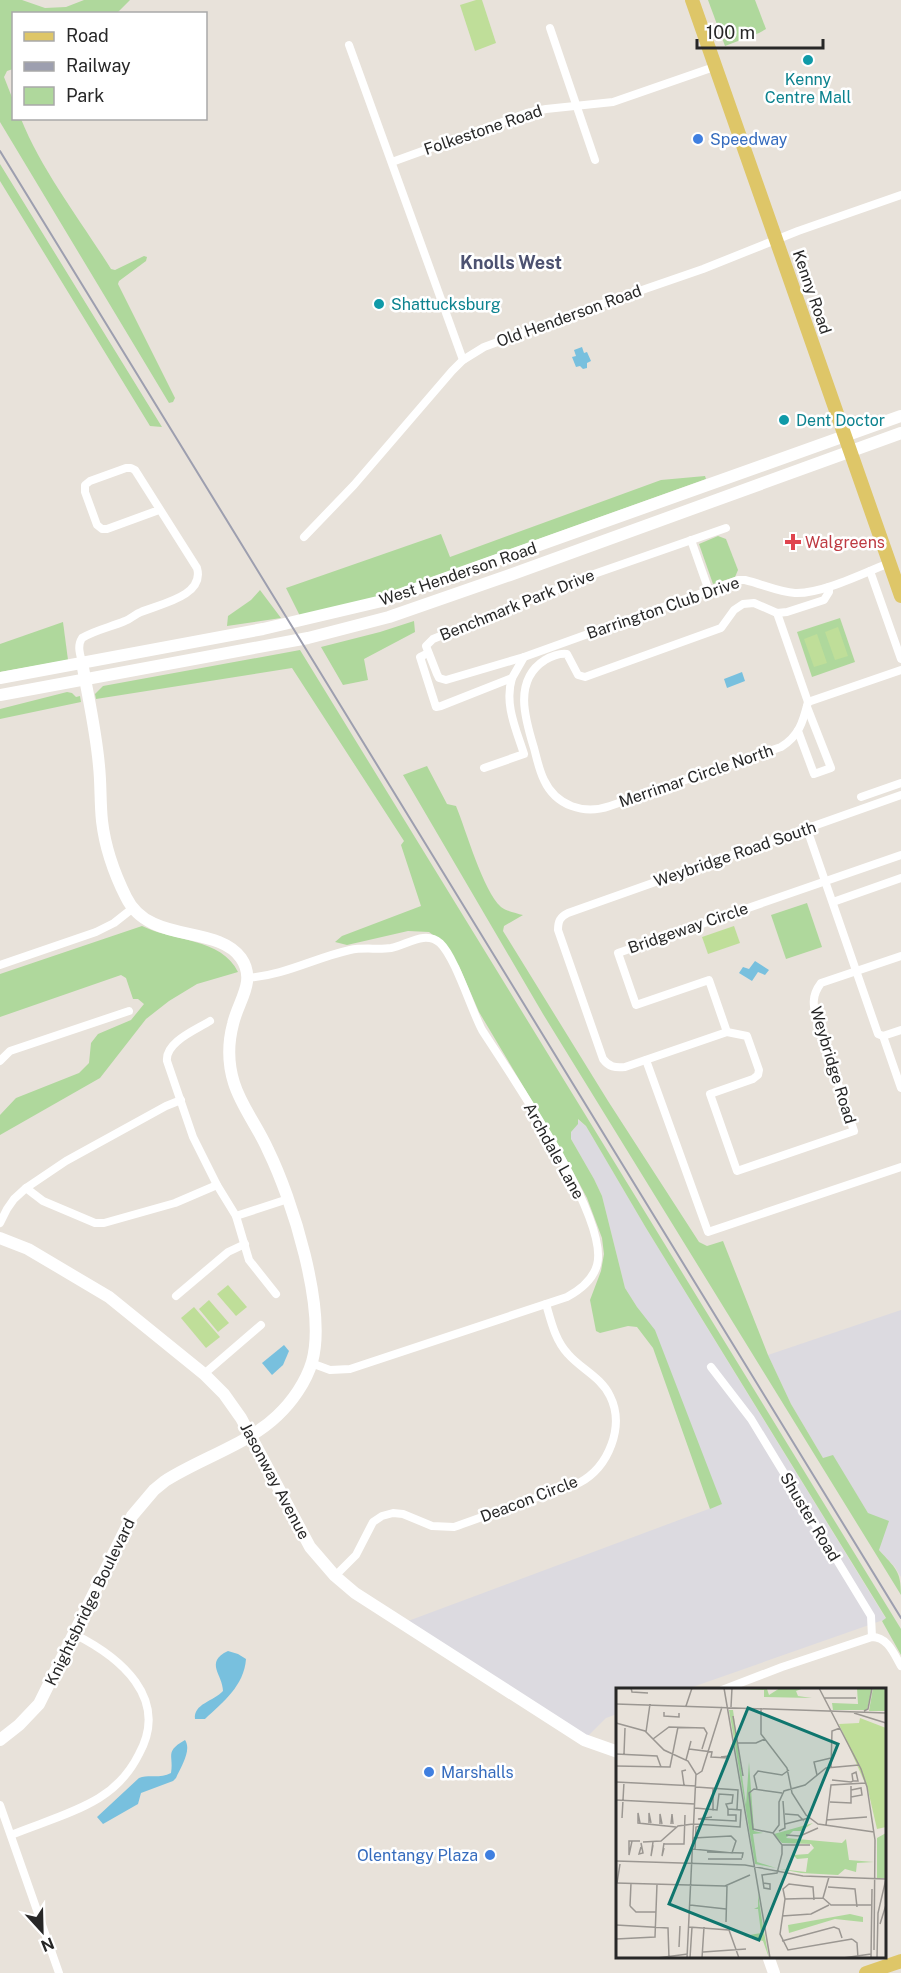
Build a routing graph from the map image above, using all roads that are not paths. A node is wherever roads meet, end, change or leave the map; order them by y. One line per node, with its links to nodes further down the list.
1 (692, 0): 4 (main road, Kenny Road)
2 (550, 28): 5 (street)
3 (349, 45): 7 (street)
4 (714, 67): 5 (street, Folkestone Road); 9 (main road, Kenny Road)
5 (576, 106): 6 (street); 7 (street, Folkestone Road)
6 (595, 160)
7 (392, 162): 10 (street)
8 (901, 195): 9 (street, Old Henderson Road)
9 (776, 241): 10 (street, Old Henderson Road); 13 (main road, Kenny Road)
10 (463, 360): 17 (street, Old Henderson Road)
11 (901, 416): 13 (street, West Henderson Road)
12 (901, 433): 14 (street, West Henderson Road)
13 (846, 436): 14 (main road, Kenny Road); 28 (street, West Henderson Road)
14 (851, 452): 19 (main road, Kenny Road); 32 (street, West Henderson Road)
15 (159, 510): 15 (street); 28 (street)
16 (726, 528): 18 (street, Benchmark Park Drive)
17 (304, 537)
18 (691, 540): 22 (street); 25 (street, Benchmark Park Drive)
19 (889, 563): 20 (street); 23 (main road, Kenny Road)
20 (870, 571): 21 (street); 27 (street)
21 (829, 587): 22 (street, Barrington Club Drive); 24 (street)
22 (709, 591): 26 (street, Barrington Club Drive)
23 (901, 596)
24 (777, 613): 34 (street); 35 (street, Merrimar Circle North)
25 (428, 653): 26 (street, Benchmark Park Drive); 31 (street)
26 (524, 657): 31 (street)
27 (901, 659)
28 (82, 662): 30 (street, West Henderson Road); 32 (street)
29 (901, 670): 34 (street)
30 (0, 678)
31 (512, 678): 36 (street)
32 (85, 680): 33 (street, West Henderson Road); 45 (street)
33 (0, 695)
34 (807, 705): 35 (street); 35 (street)
35 (798, 731)
36 (484, 768)
37 (901, 783): 39 (street)
38 (901, 795): 40 (street, Weybridge Road South)
39 (861, 797)
40 (807, 829): 43 (street); 55 (street, Weybridge Road South)
41 (901, 855): 43 (street, Bridgeway Circle)
42 (901, 879): 44 (street)
43 (825, 881): 44 (street); 53 (street, Bridgeway Circle)
44 (833, 902): 48 (street)
45 (133, 908): 47 (street); 49 (street)
46 (901, 956): 48 (street, Weybridge Road)
47 (0, 965)
48 (856, 970): 53 (street, Weybridge Road); 54 (street)
49 (247, 978): 62 (street, Knightsbridge Boulevard); 69 (street, Archdale Lane)
50 (129, 1011): 56 (street)
51 (210, 1022): 58 (street)
52 (901, 1030): 54 (street)
53 (727, 1032): 55 (street)
54 (883, 1036): 57 (street)
55 (646, 1060): 59 (street)
56 (0, 1061)
57 (901, 1088)
58 (181, 1100): 60 (street); 61 (street)
59 (901, 1167)
60 (217, 1185): 61 (street); 63 (street)
61 (26, 1188): 64 (street)
62 (288, 1199): 63 (street); 71 (street, Knightsbridge Boulevard)
63 (236, 1216): 66 (street)
64 (0, 1223)
65 (0, 1238): 73 (street, Jasonway Avenue)
66 (245, 1244): 67 (street); 68 (street)
67 (276, 1294)
68 (176, 1296)
69 (546, 1304): 71 (street, Archdale Lane); 75 (street, Deacon Circle)
70 (261, 1325): 73 (street)
71 (311, 1363): 74 (street, Knightsbridge Boulevard)
72 (711, 1367): 77 (street, Shuster Road)
73 (204, 1374): 74 (street, Jasonway Avenue)
74 (251, 1435): 75 (street, Jasonway Avenue); 76 (street, Knightsbridge Boulevard)
75 (335, 1576): 81 (street, Jasonway Avenue)
76 (74, 1634): 80 (street, Knightsbridge Boulevard); 83 (street)
77 (872, 1637): 78 (street); 79 (street)
78 (901, 1666)
79 (725, 1688)
80 (0, 1740)
81 (616, 1751)
82 (0, 1805): 83 (street)
83 (10, 1834): 86 (street)
84 (769, 1958): 87 (street)
85 (901, 1961): 88 (main road)
86 (59, 1973)
87 (774, 1973)
88 (866, 1973)

